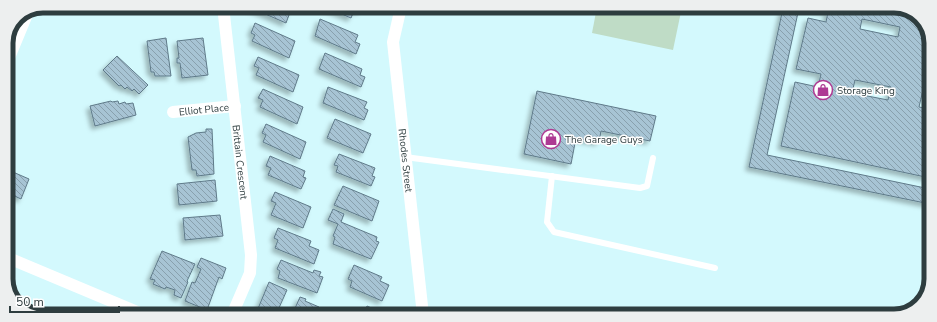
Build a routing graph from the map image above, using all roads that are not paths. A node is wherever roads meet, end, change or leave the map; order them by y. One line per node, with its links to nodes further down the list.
1 (224, 13): 5 (street, Brittain Crescent)
2 (400, 13): 7 (street, Rhodes Street)
3 (25, 19): 4 (street)
4 (13, 48)
5 (235, 106): 6 (street, Elliot Place); 13 (street, Brittain Crescent)
6 (174, 112)
7 (405, 157): 9 (lane); 14 (street, Rhodes Street)
8 (653, 158): 9 (lane)
9 (552, 176): 11 (lane)
10 (13, 260): 12 (street)
11 (715, 268)
12 (130, 309)
13 (235, 309)
14 (422, 309)

